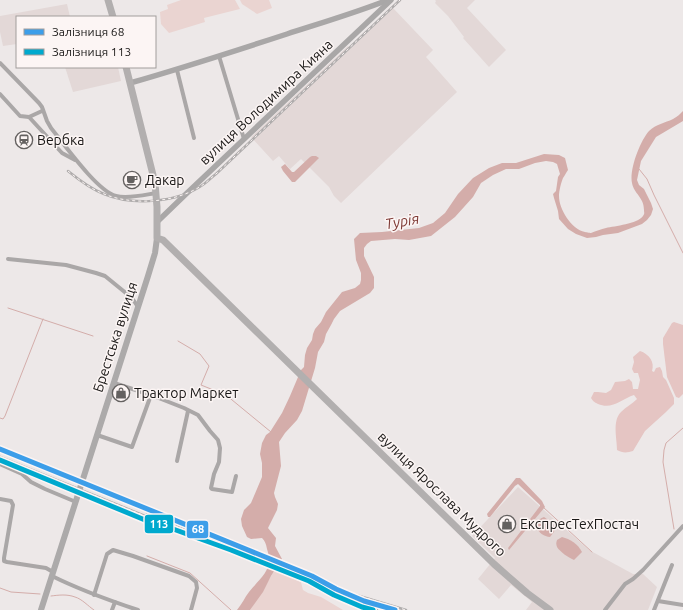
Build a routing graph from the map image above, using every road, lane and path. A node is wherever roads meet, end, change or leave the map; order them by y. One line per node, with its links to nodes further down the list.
1 (108, 0): 5 (highway)
2 (389, 0): 3 (main road); 6 (main road, вулиця Володимира Кияна)
3 (376, 2): 4 (main road)
4 (363, 10): 6 (main road); 7 (main road)
5 (113, 16)
6 (370, 19): 16 (main road, вулиця Володимира Кияна)
7 (219, 56): 10 (main road); 16 (street)
8 (0, 64): 13 (street)
9 (126, 68): 11 (highway, Брестська вулиця)
10 (177, 70): 11 (main road); 15 (street)
11 (130, 83): 18 (highway, Брестська вулиця)
12 (0, 94): 14 (street)
13 (42, 111): 14 (street); 17 (street)
14 (29, 117): 17 (street)
15 (194, 138)
16 (244, 139): 19 (main road, вулиця Володимира Кияна)
17 (77, 161): 18 (street)
18 (156, 193): 19 (highway, Брестська вулиця)
19 (158, 221): 20 (highway, Брестська вулиця)
20 (157, 238): 22 (main road, Брестська вулиця); 43 (highway, вулиця Ярослава Мудрого)
21 (8, 259): 22 (street)
22 (138, 307): 23 (main road, Брестська вулиця)
23 (114, 383): 24 (street); 26 (main road, Брестська вулиця)
24 (151, 395): 25 (street); 26 (street)
25 (188, 410): 27 (street); 29 (street)
26 (97, 435): 31 (main road, Брестська вулиця)
27 (177, 461)
28 (0, 464): 31 (street)
29 (236, 476)
30 (0, 499): 34 (street)
31 (76, 502): 34 (main road, Брестська вулиця)
32 (683, 526): 44 (street)
33 (672, 565): 36 (street)
34 (52, 574): 35 (street); 39 (main road, Брестська вулиця)
35 (94, 595): 37 (street); 42 (street)
36 (658, 601): 38 (street); 45 (street)
37 (115, 602): 40 (street); 41 (street)
38 (683, 605)
39 (41, 610)
40 (112, 610)
41 (138, 610)
42 (191, 610)
43 (550, 610)
44 (605, 610)
45 (654, 610)

